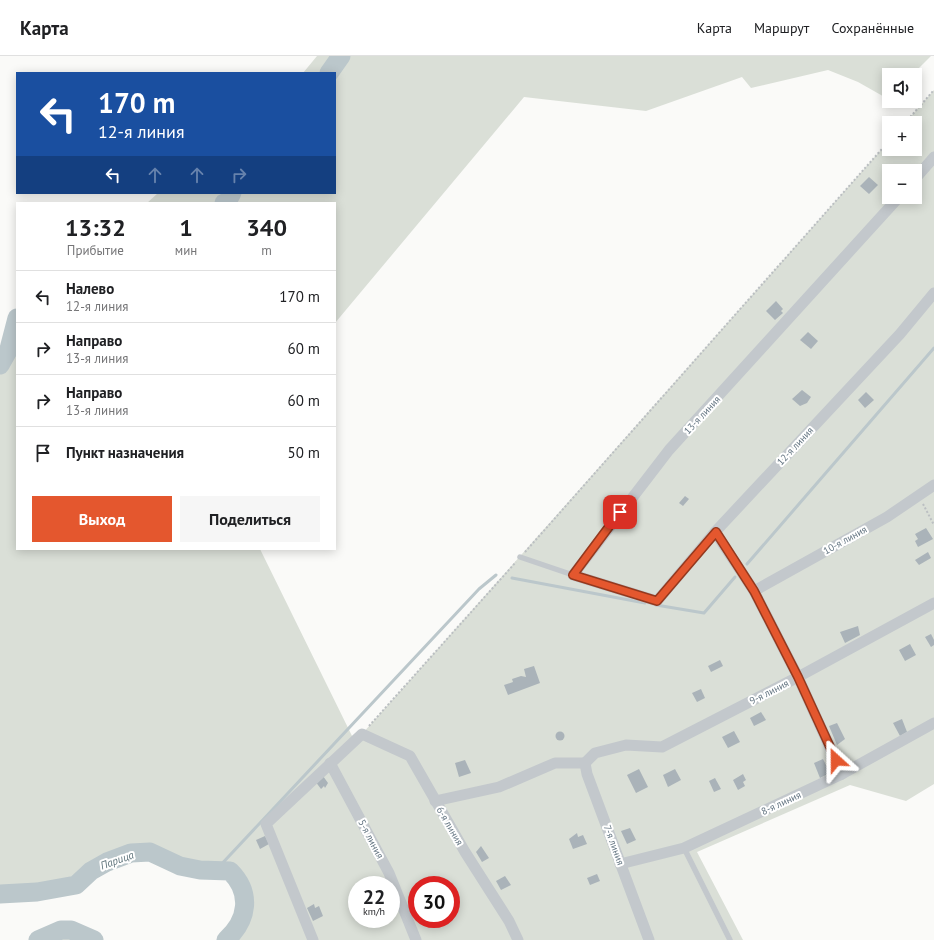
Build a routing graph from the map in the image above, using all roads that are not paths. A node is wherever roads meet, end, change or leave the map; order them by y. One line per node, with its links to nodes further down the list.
1 (934, 157): 2 (street)
2 (922, 171)
3 (893, 204): 8 (street, 13-я линия)
4 (934, 293): 6 (street, 12-я линия)
5 (934, 485): 9 (street, 10-я линия)
6 (716, 532): 8 (street, 12-я линия); 9 (street)
7 (520, 557): 8 (lane)
8 (573, 575)
9 (754, 591): 11 (street)
10 (934, 603): 11 (street, 9-я линия)
11 (798, 677): 14 (street, 9-я линия); 15 (street)
12 (934, 723): 15 (street, 8-я линия)
13 (330, 763): 16 (street, 6-я линия); 19 (street); 20 (street, 5-я линия)
14 (585, 763): 16 (street); 18 (street, 7-я линия)
15 (842, 774): 17 (street, 8-я линия)
16 (435, 801): 21 (street, 6-я линия)
17 (684, 848): 18 (street, 8-я линия); 23 (lane)
18 (620, 864): 22 (street, 7-я линия)
19 (313, 940)
20 (416, 940)
21 (518, 940)
22 (649, 940)
23 (730, 940)

